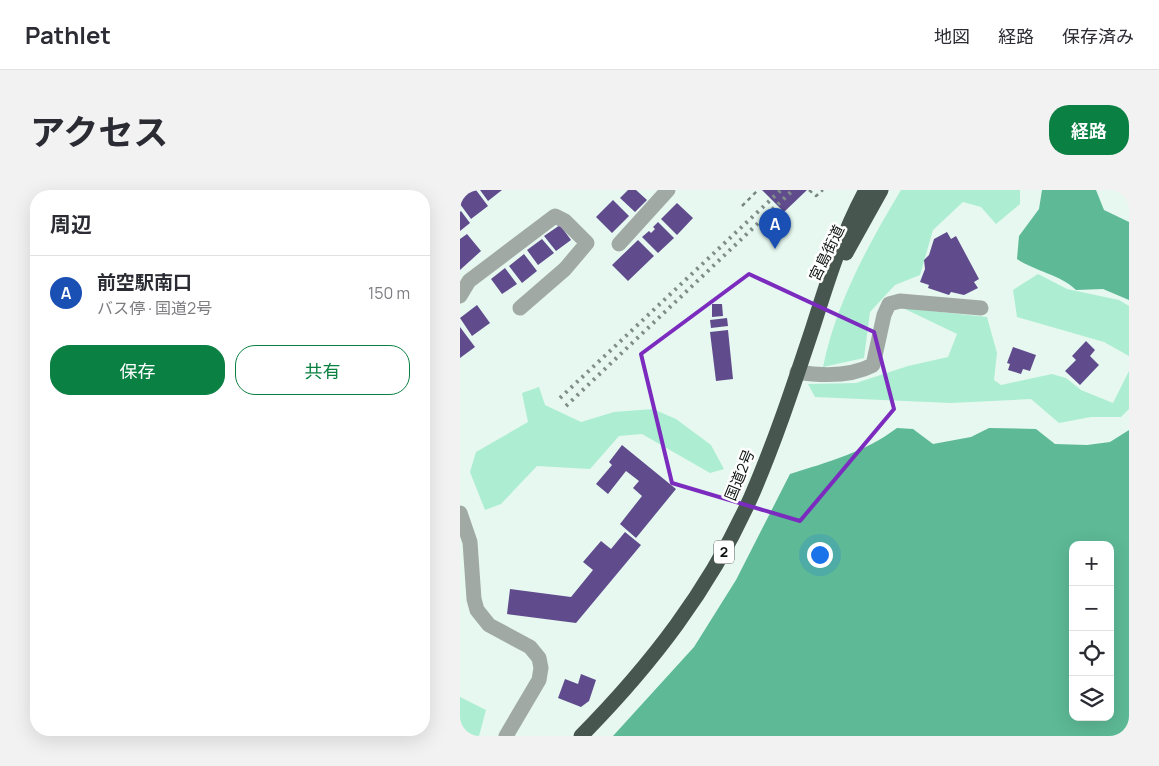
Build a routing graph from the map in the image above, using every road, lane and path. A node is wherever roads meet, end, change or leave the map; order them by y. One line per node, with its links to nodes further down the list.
1 (668, 190): 10 (street)
2 (758, 190): 7 (path)
3 (809, 190): 4 (path)
4 (823, 190)
5 (866, 190): 14 (highway, 国道2号 / 2)
6 (882, 190): 14 (highway, 宮島街道 / 2)
7 (742, 206)
8 (782, 211): 9 (path)
9 (764, 229)
10 (619, 244)
11 (460, 296): 12 (street)
12 (520, 308)
13 (981, 308): 15 (street)
14 (810, 334): 15 (highway, 国道2号 / 2)
15 (797, 372): 18 (highway, 国道2号 / 2)
16 (460, 513): 17 (street)
17 (506, 736)
18 (581, 736)

